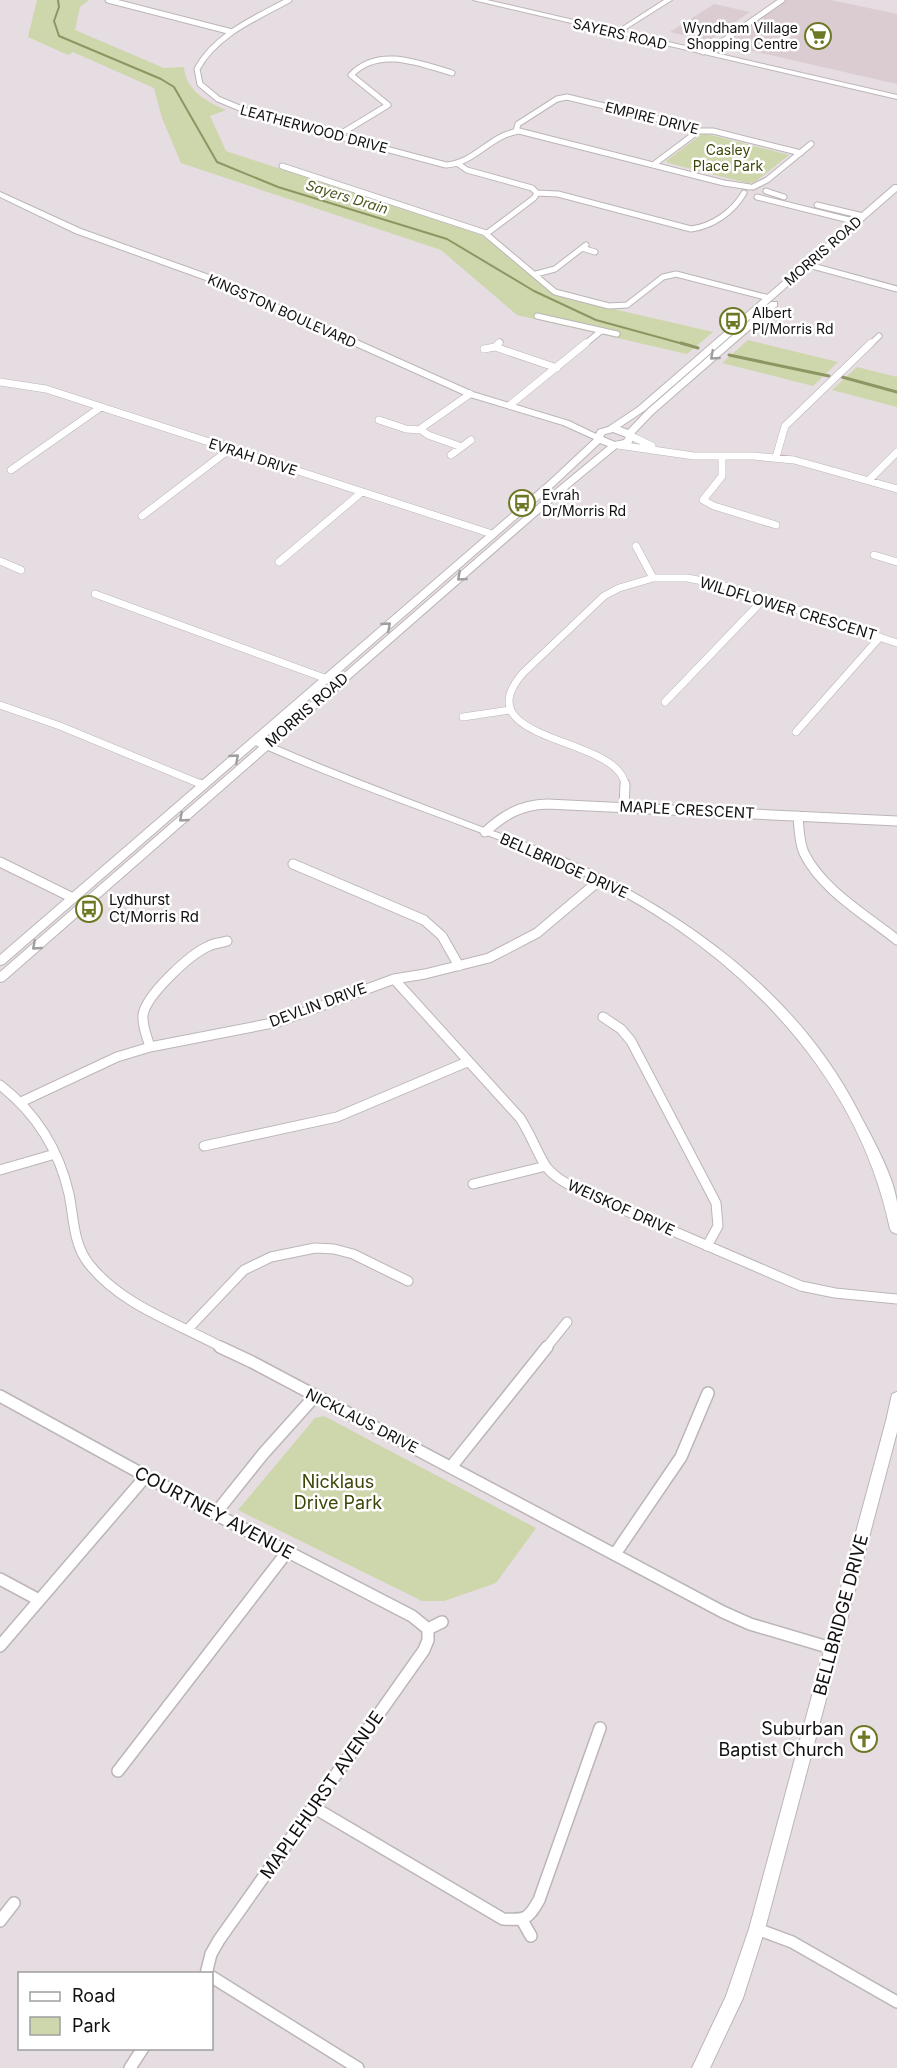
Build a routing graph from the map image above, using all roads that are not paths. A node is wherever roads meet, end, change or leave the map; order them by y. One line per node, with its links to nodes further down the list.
1 (108, 0): 7 (street)
2 (288, 0): 7 (street, LEATHERWOOD DRIVE)
3 (477, 0): 8 (main road, SAYERS ROAD)
4 (669, 0): 8 (street)
5 (774, 0): 9 (street)
6 (782, 0): 9 (street)
7 (232, 32): 15 (street, LEATHERWOOD DRIVE)
8 (618, 32): 9 (main road, SAYERS ROAD)
9 (707, 49): 11 (main road, SAYERS ROAD); 12 (main road, SAYERS ROAD)
10 (452, 73): 15 (street)
11 (897, 91)
12 (897, 97)
13 (516, 131): 14 (street, EMPIRE DRIVE); 18 (street, EMPIRE DRIVE); 19 (street)
14 (695, 131): 17 (street, EMPIRE DRIVE); 19 (street)
15 (337, 136): 18 (street, LEATHERWOOD DRIVE)
16 (812, 144): 17 (street)
17 (801, 153): 21 (street)
18 (458, 164): 27 (street, LEATHERWOOD DRIVE)
19 (653, 165): 22 (street)
20 (282, 166): 33 (street)
21 (767, 180): 23 (street); 25 (street)
22 (724, 183): 23 (street); 26 (street)
23 (752, 187): 25 (street); 26 (street)
24 (897, 187): 32 (street, MORRIS ROAD)
25 (765, 190): 29 (street); 32 (street)
26 (744, 192): 29 (street); 31 (street)
27 (537, 193): 31 (street, LEATHERWOOD DRIVE); 33 (street)
28 (0, 194): 46 (street, KINGSTON BOULEVARD)
29 (757, 197): 31 (street); 32 (street)
30 (897, 197): 32 (street, MORRIS ROAD)
31 (735, 204)
32 (863, 220): 35 (street, MORRIS ROAD)
33 (486, 233): 36 (street)
34 (595, 252): 36 (street)
35 (812, 266): 37 (street); 38 (street, MORRIS ROAD)
36 (536, 274): 38 (street)
37 (897, 289)
38 (773, 300): 51 (street, MORRIS ROAD); 53 (street, MORRIS ROAD, one-way to 53)
39 (537, 316): 40 (street)
40 (601, 331): 41 (street); 44 (street)
41 (617, 334)
42 (879, 336): 62 (street)
43 (484, 349): 44 (street)
44 (557, 368): 47 (street)
45 (0, 381): 48 (street, EVRAH DRIVE)
46 (470, 394): 47 (street, KINGSTON BOULEVARD); 52 (street)
47 (510, 405): 50 (street, KINGSTON BOULEVARD)
48 (101, 407): 58 (street, EVRAH DRIVE); 64 (street)
49 (379, 420): 52 (street)
50 (566, 423): 51 (street, KINGSTON BOULEVARD); 54 (street, KINGSTON BOULEVARD)
51 (609, 429): 53 (street, KINGSTON BOULEVARD); 54 (street, MORRIS ROAD)
52 (421, 430): 57 (street)
53 (630, 435): 56 (street, MORRIS ROAD); 60 (street)
54 (599, 438): 56 (street, KINGSTON BOULEVARD); 72 (street, MORRIS ROAD)
55 (471, 440): 57 (street)
56 (617, 445): 60 (street); 73 (street, MORRIS ROAD)
57 (459, 446): 61 (street)
58 (230, 449): 67 (street, EVRAH DRIVE); 70 (street)
59 (897, 452): 65 (street)
60 (668, 453): 63 (street)
61 (451, 454)
62 (776, 457): 63 (street); 65 (street)
63 (722, 458): 68 (street)
64 (11, 470)
65 (869, 480): 66 (street)
66 (897, 489)
67 (362, 492): 72 (street, EVRAH DRIVE); 77 (street)
68 (703, 500): 69 (street); 71 (street)
69 (692, 502)
70 (142, 516)
71 (776, 525)
72 (492, 534): 73 (street, EVRAH DRIVE); 85 (street, MORRIS ROAD, one-way to 72)
73 (505, 538): 92 (street, MORRIS ROAD, one-way to 92)
74 (636, 546): 80 (street)
75 (874, 555): 78 (street)
76 (0, 561): 79 (street)
77 (279, 562)
78 (897, 562)
79 (21, 570)
80 (653, 578): 82 (street, WILDFLOWER CRESCENT); 88 (street, WILDFLOWER CRESCENT)
81 (95, 594): 85 (street)
82 (764, 599): 83 (street, WILDFLOWER CRESCENT); 86 (street)
83 (880, 637): 84 (street, WILDFLOWER CRESCENT); 90 (street)
84 (897, 643)
85 (327, 679): 91 (street, MORRIS ROAD)
86 (665, 702)
87 (0, 705): 95 (street)
88 (510, 710): 89 (street); 96 (street)
89 (463, 717)
90 (796, 732)
91 (255, 741): 92 (street, BELLBRIDGE DRIVE); 93 (street, MORRIS ROAD, one-way to 91)
92 (266, 745): 94 (street, MORRIS ROAD); 99 (street, BELLBRIDGE DRIVE)
93 (218, 772): 94 (street); 95 (street, MORRIS ROAD)
94 (230, 777): 108 (street, MORRIS ROAD, one-way to 108)
95 (203, 785): 103 (street, MORRIS ROAD)
96 (624, 807): 97 (street, MAPLE CRESCENT); 99 (street, MAPLE CRESCENT)
97 (798, 816): 98 (street, MAPLE CRESCENT); 104 (street)
98 (897, 821)
99 (485, 832): 102 (street, BELLBRIDGE DRIVE)
100 (0, 862): 103 (street)
101 (293, 864): 107 (street)
102 (601, 879): 107 (street, DEVLIN DRIVE); 119 (street, BELLBRIDGE DRIVE)
103 (73, 898): 106 (street, MORRIS ROAD)
104 (897, 940)
105 (227, 941): 111 (street)
106 (0, 961)
107 (459, 966): 109 (street, DEVLIN DRIVE)
108 (0, 978)
109 (394, 979): 111 (street, DEVLIN DRIVE); 112 (street, WEISKOF DRIVE)
110 (603, 1017): 122 (street)
111 (150, 1047): 114 (street, DEVLIN DRIVE)
112 (467, 1062): 115 (street); 117 (street, WEISKOF DRIVE)
113 (0, 1084): 114 (street, NICKLAUS DRIVE)
114 (21, 1102): 116 (street, NICKLAUS DRIVE)
115 (204, 1146)
116 (55, 1154): 118 (street); 126 (street, NICKLAUS DRIVE)
117 (546, 1166): 120 (street); 122 (street, WEISKOF DRIVE)
118 (0, 1170)
119 (891, 1181): 121 (street, BELLBRIDGE DRIVE)
120 (473, 1184)
121 (897, 1229)
122 (707, 1246): 124 (street, WEISKOF DRIVE)
123 (408, 1281): 126 (street)
124 (897, 1299)
125 (567, 1322): 132 (street)
126 (188, 1329): 129 (street, NICKLAUS DRIVE)
127 (708, 1393): 136 (street)
128 (0, 1396): 133 (street, COURTNEY AVENUE)
129 (315, 1396): 132 (street, NICKLAUS DRIVE); 134 (street)
130 (897, 1398): 131 (street, BELLBRIDGE DRIVE)
131 (895, 1421): 142 (street, BELLBRIDGE DRIVE)
132 (451, 1467): 136 (street, NICKLAUS DRIVE)
133 (146, 1476): 134 (street, COURTNEY AVENUE); 138 (street)
134 (214, 1514): 135 (street, COURTNEY AVENUE)
135 (287, 1552): 140 (street, COURTNEY AVENUE); 144 (street)
136 (615, 1554): 142 (street, NICKLAUS DRIVE)
137 (0, 1579): 138 (street)
138 (39, 1600): 141 (street)
139 (442, 1622): 140 (street)
140 (428, 1629): 145 (street, MAPLEHURST AVENUE)
141 (0, 1646)
142 (831, 1648): 149 (street, BELLBRIDGE DRIVE)
143 (600, 1728): 147 (street)
144 (118, 1771)
145 (313, 1807): 147 (street); 151 (street, MAPLEHURST AVENUE)
146 (14, 1903): 148 (street)
147 (522, 1920): 150 (street)
148 (0, 1921)
149 (757, 1929): 153 (street); 157 (street, BELLBRIDGE DRIVE)
150 (531, 1936)
151 (206, 1972)
152 (213, 1978): 156 (street)
153 (897, 2002)
154 (142, 2050): 155 (street)
155 (130, 2068)
156 (358, 2068)
157 (701, 2068)

